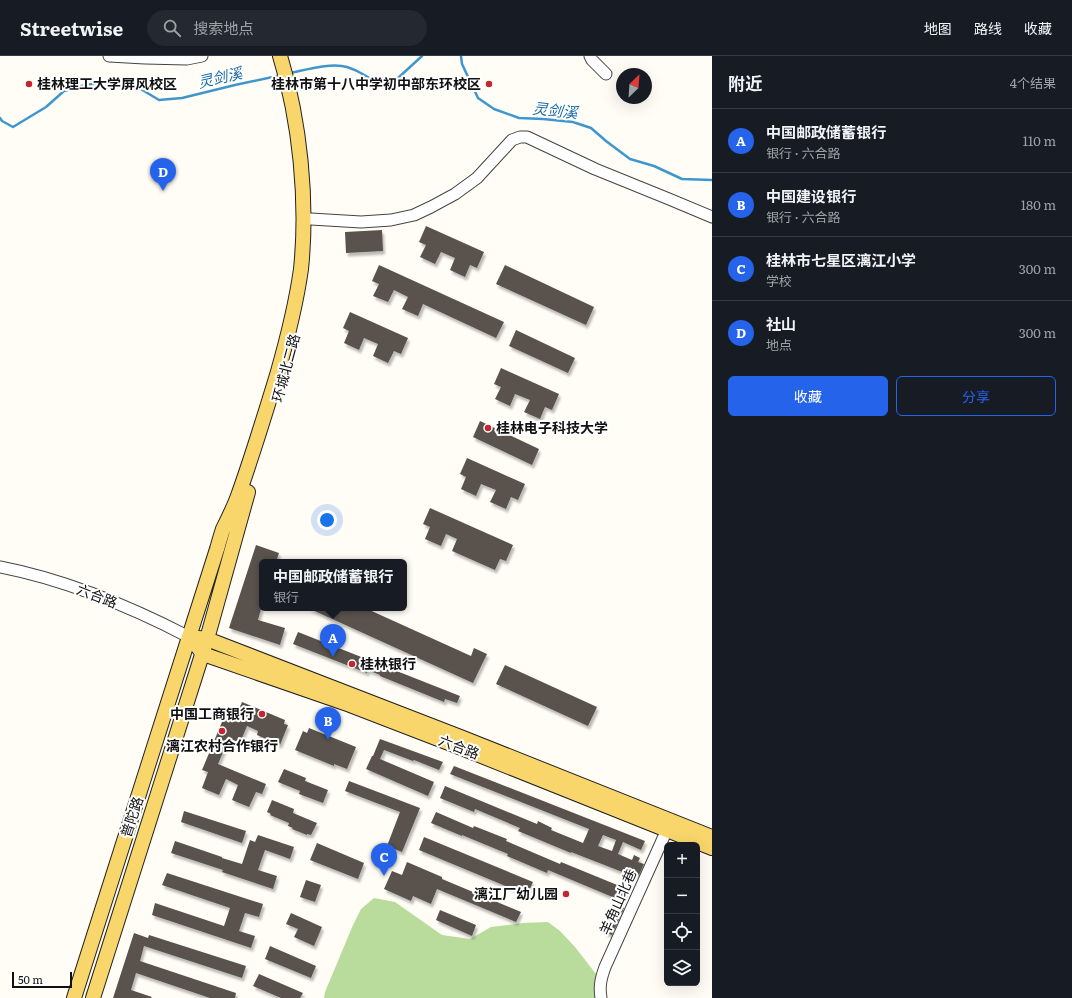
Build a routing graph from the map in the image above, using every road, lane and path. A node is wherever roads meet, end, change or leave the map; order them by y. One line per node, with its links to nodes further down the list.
1 (109, 56): 2 (street)
2 (200, 56)
3 (590, 56): 5 (street)
4 (285, 58): 6 (main road)
5 (606, 74)
6 (293, 90): 8 (main road, 环城北二路); 10 (main road, 环城北二路)
7 (712, 217): 8 (street)
8 (311, 218): 11 (main road, 环城北二路)
9 (0, 567): 10 (street, 六合路)
10 (189, 637): 11 (main road, 六合路); 12 (main road); 16 (main road, 普陀路)
11 (207, 639): 12 (main road, 普陀路); 13 (main road, 六合路)
12 (203, 654): 13 (main road, 六合路); 17 (main road, 普陀路)
13 (669, 825): 14 (main road, 六合路); 15 (main road, 六合路); 18 (street, 羊角山北巷)
14 (712, 837)
15 (712, 848)
16 (74, 998)
17 (93, 998)
18 (601, 998)

